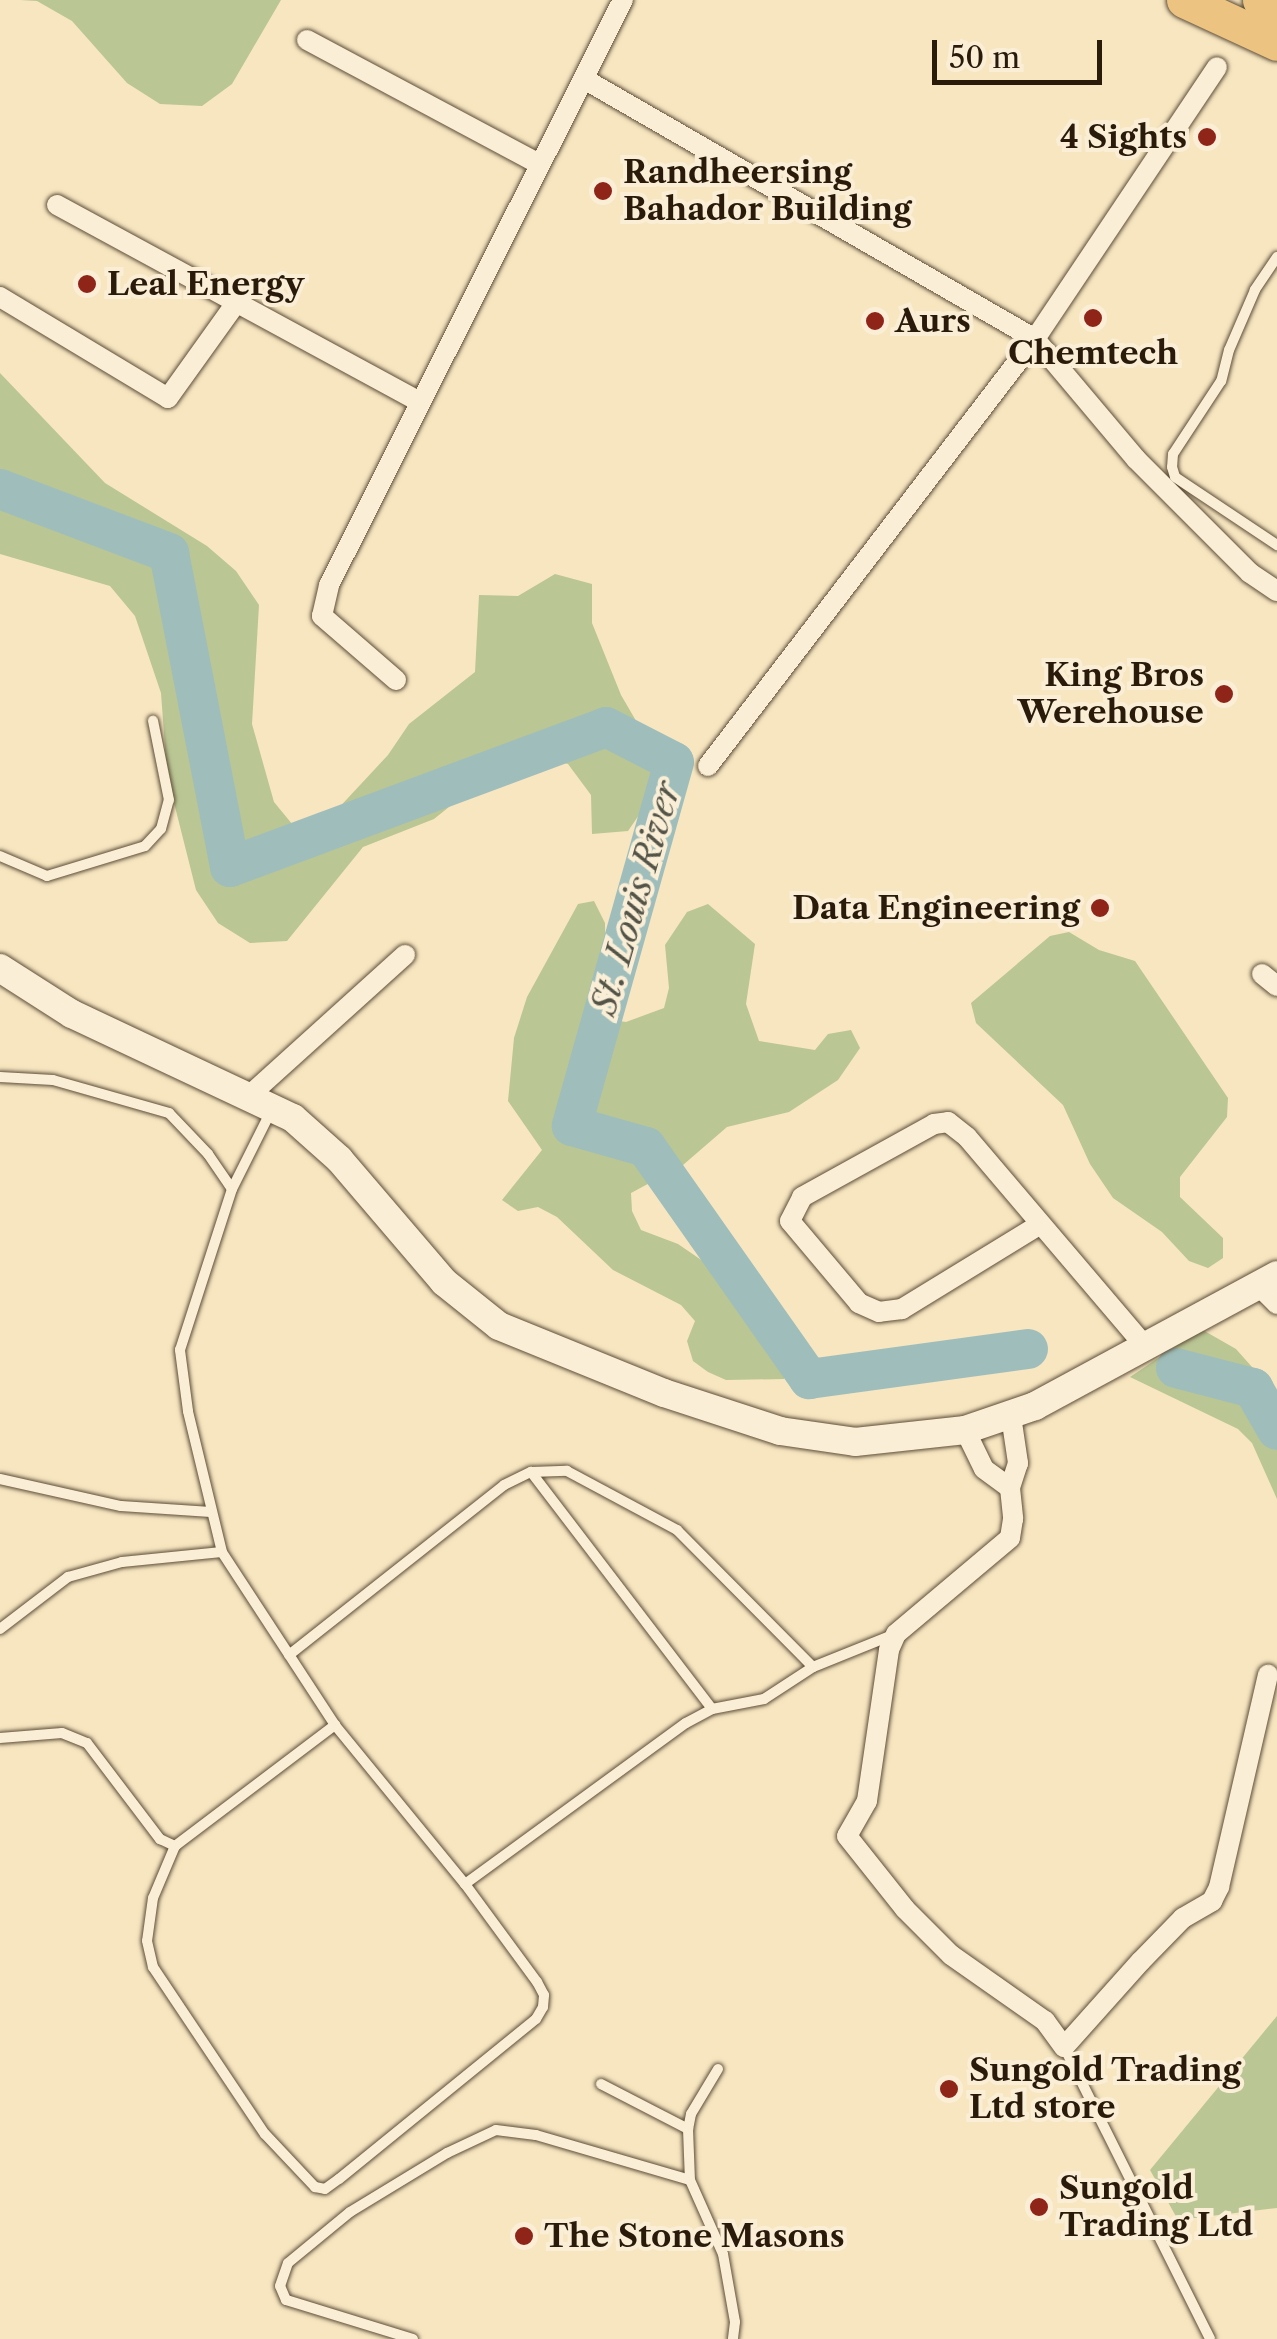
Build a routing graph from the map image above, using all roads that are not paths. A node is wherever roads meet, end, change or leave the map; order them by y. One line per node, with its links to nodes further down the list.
1 (623, 0): 8 (street)
2 (1184, 0): 6 (highway)
3 (1260, 0): 4 (highway)
4 (1277, 8)
5 (307, 40): 9 (street)
6 (1277, 43)
7 (1217, 66): 14 (street)
8 (584, 79): 9 (street); 14 (street)
9 (539, 164): 15 (street)
10 (56, 206): 13 (street)
11 (1277, 257): 16 (lane)
12 (0, 297): 13 (street)
13 (236, 302): 15 (street)
14 (1035, 339): 17 (street); 20 (street)
15 (420, 402): 18 (street)
16 (1277, 544)
17 (1277, 591)
18 (396, 680)
19 (153, 722): 21 (lane)
20 (708, 766)
21 (0, 856)
22 (405, 954): 25 (street)
23 (0, 968): 25 (main road)
24 (0, 1077): 26 (lane)
25 (262, 1100): 26 (lane); 31 (main road)
26 (232, 1188): 35 (lane)
27 (1039, 1225): 27 (street); 29 (street)
28 (1270, 1288): 29 (main road)
29 (1145, 1346): 30 (main road)
30 (1011, 1416): 31 (main road); 34 (street)
31 (965, 1430): 34 (street)
32 (531, 1472): 39 (lane); 40 (lane); 42 (lane)
33 (0, 1479): 35 (lane)
34 (1010, 1488): 38 (street)
35 (211, 1512): 36 (lane)
36 (222, 1552): 37 (lane); 39 (lane)
37 (0, 1629)
38 (896, 1634): 40 (lane); 47 (street)
39 (288, 1654): 43 (lane)
40 (813, 1668): 42 (lane)
41 (1268, 1674): 47 (street)
42 (712, 1709): 46 (lane)
43 (335, 1725): 45 (lane); 46 (lane)
44 (0, 1738): 45 (lane)
45 (174, 1846): 46 (lane)
46 (465, 1884)
47 (1064, 2047): 54 (lane)
48 (718, 2069): 50 (lane)
49 (601, 2084): 50 (lane)
50 (688, 2130): 51 (lane)
51 (690, 2180): 52 (lane); 53 (lane)
52 (413, 2339)
53 (733, 2339)
54 (1210, 2339)

